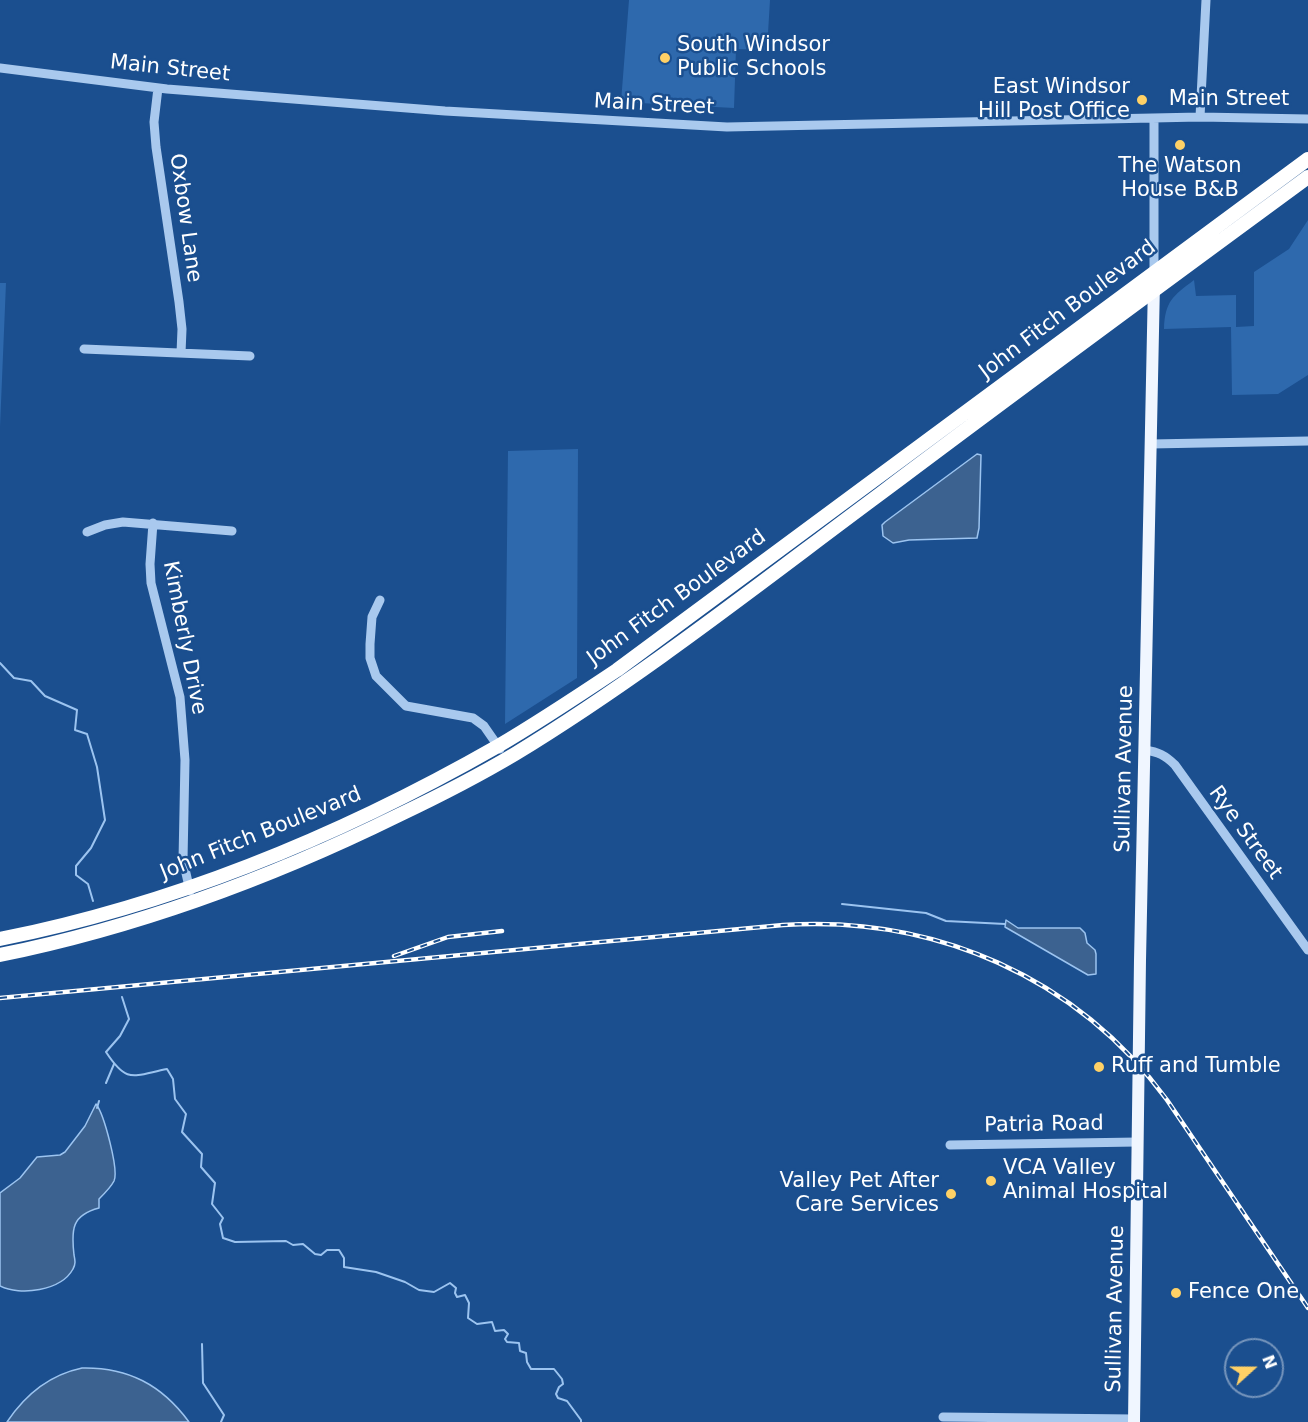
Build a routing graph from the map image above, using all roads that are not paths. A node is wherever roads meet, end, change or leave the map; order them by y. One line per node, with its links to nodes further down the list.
1 (1206, 0): 4 (street)
2 (0, 68): 3 (street, Main Street)
3 (158, 88): 5 (street, Main Street); 12 (street, Oxbow Lane)
4 (1200, 117): 5 (street, Main Street); 6 (street, Main Street)
5 (1154, 118): 9 (street, Sullivan Avenue)
6 (1308, 118)
7 (1308, 159): 9 (highway, John Fitch Boulevard)
8 (1308, 177): 10 (highway, John Fitch Boulevard)
9 (1154, 272): 10 (main road, Sullivan Avenue); 19 (highway, John Fitch Boulevard)
10 (1154, 290): 15 (main road, Sullivan Avenue); 20 (highway, John Fitch Boulevard)
11 (84, 349): 12 (street)
12 (181, 353): 13 (street)
13 (250, 356)
14 (1308, 441): 15 (street)
15 (1151, 444): 23 (main road, Sullivan Avenue)
16 (153, 523): 17 (street); 18 (street); 28 (street, Kimberly Drive)
17 (232, 531)
18 (87, 532)
19 (738, 580): 20 (highway); 22 (highway, John Fitch Boulevard)
20 (747, 593): 24 (highway, John Fitch Boulevard)
21 (380, 600): 22 (street)
22 (499, 746): 24 (street); 25 (highway, John Fitch Boulevard)
23 (1145, 750): 31 (street, Rye Street); 33 (main road, Sullivan Avenue)
24 (506, 759): 25 (highway, John Fitch Boulevard)
25 (362, 825): 26 (highway, John Fitch Boulevard); 27 (highway, John Fitch Boulevard)
26 (273, 856): 27 (highway); 28 (highway, John Fitch Boulevard)
27 (278, 870): 29 (highway, John Fitch Boulevard)
28 (189, 888): 29 (street, Kimberly Drive); 30 (highway, John Fitch Boulevard)
29 (194, 902): 32 (highway, John Fitch Boulevard)
30 (0, 939)
31 (1308, 950)
32 (0, 955)
33 (1137, 1142): 34 (street, Patria Road); 36 (main road, Sullivan Avenue)
34 (950, 1145)
35 (943, 1417): 36 (street)
36 (1134, 1420)

